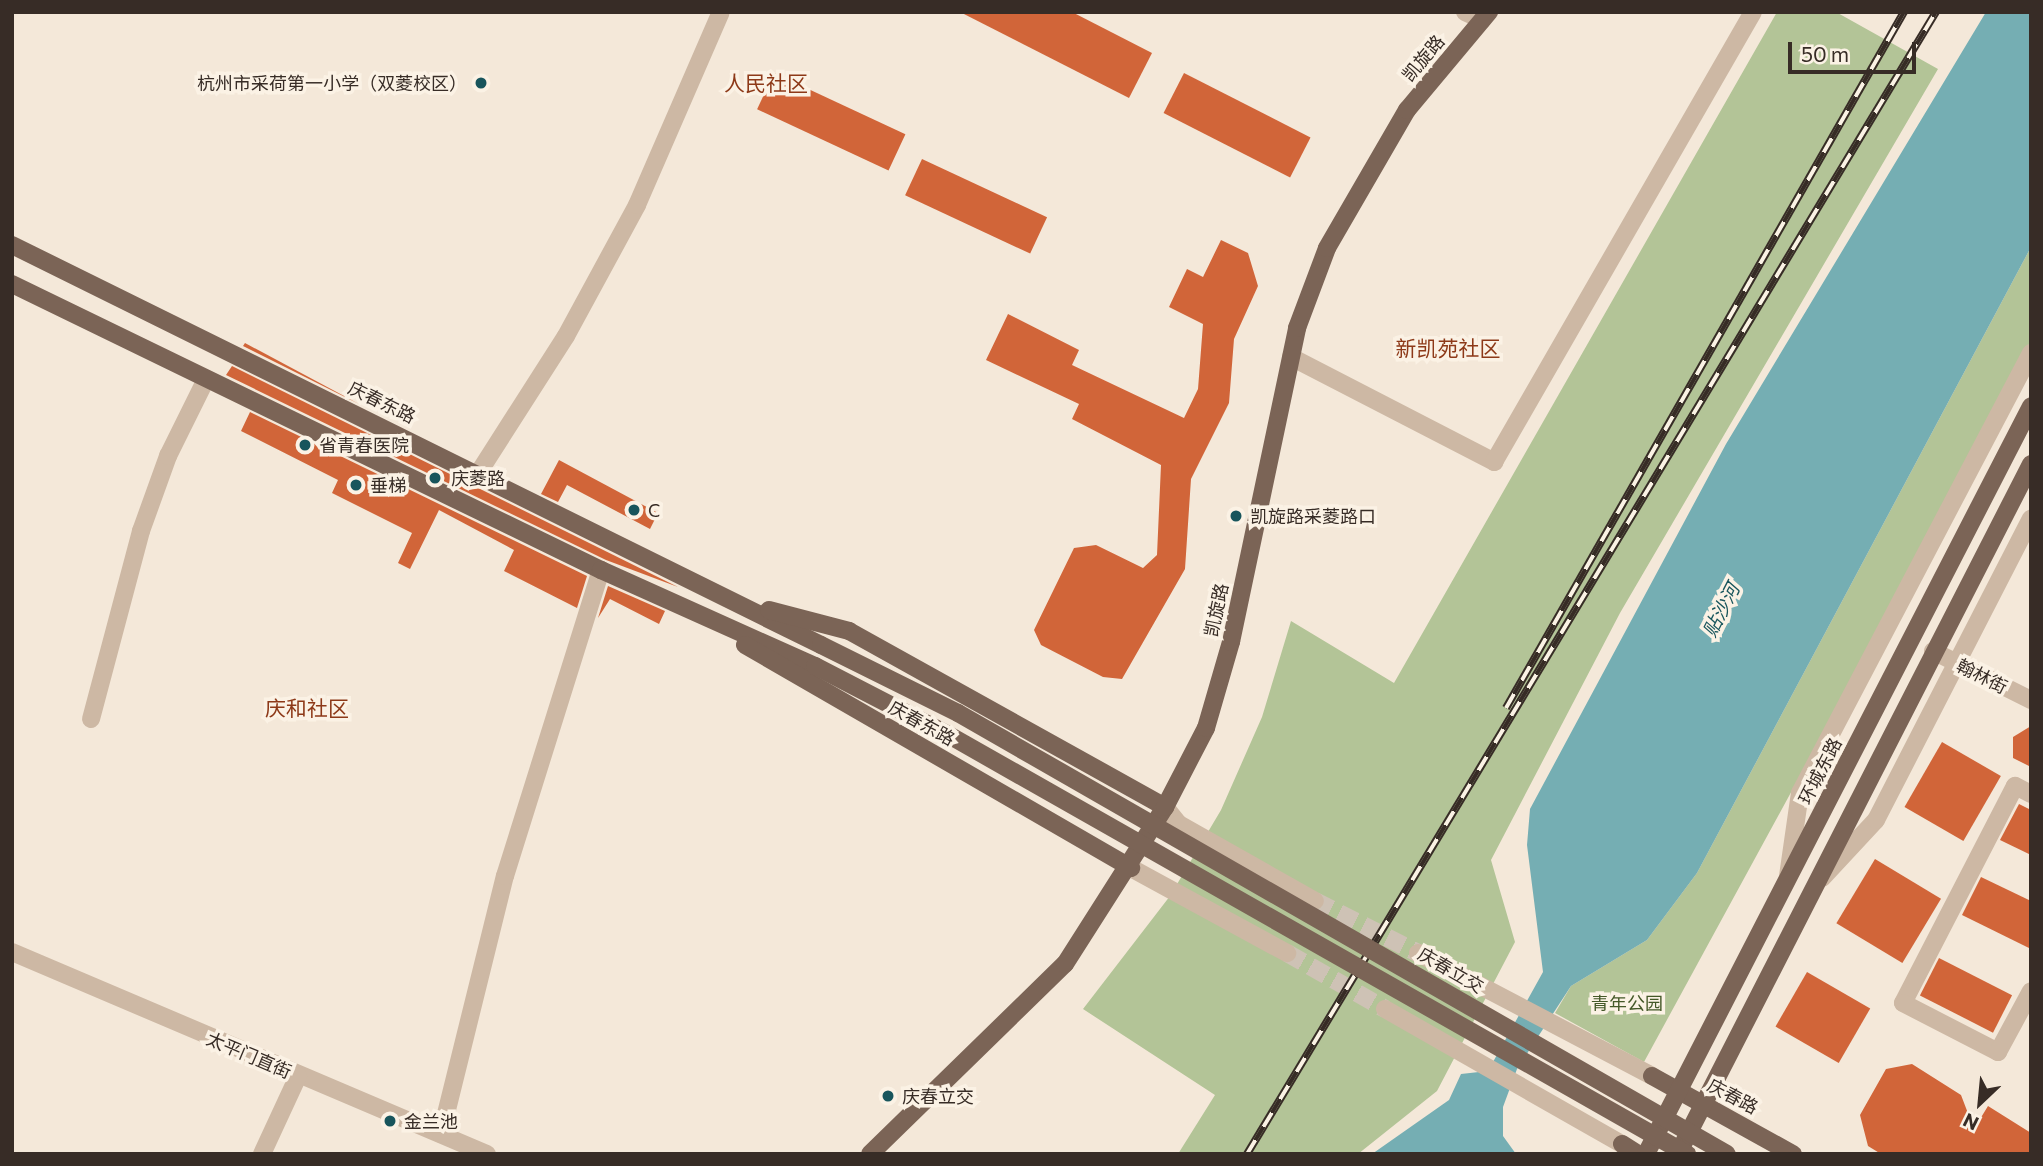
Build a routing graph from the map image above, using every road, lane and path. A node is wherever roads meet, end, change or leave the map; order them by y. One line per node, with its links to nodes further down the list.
1 (721, 12): 11 (street)
2 (1753, 12): 7 (street)
3 (1479, 15): 7 (main road, 凯旋路)
4 (12, 245): 11 (main road, 庆春东路)
5 (12, 284): 8 (main road, 庆春东路)
6 (2031, 353): 24 (street)
7 (1291, 357): 22 (main road, 凯旋路)
8 (206, 379): 13 (main road, 庆春东路); 20 (street)
9 (2031, 406): 24 (main road, 环城东路)
10 (2031, 464): 17 (main road)
11 (479, 472): 14 (main road, 庆春东路)
12 (2031, 518): 18 (street)
13 (601, 570): 15 (main road, 庆春东路); 37 (street)
14 (730, 600): 16 (main road, 庆春东路); 22 (main road, 庆春东路)
15 (695, 612): 23 (main road, 庆春东路); 45 (main road, 庆春东路, bridge)
16 (821, 645): 46 (main road, 庆春立交, bridge)
17 (1934, 651): 18 (street, 翰林街); 25 (main road)
18 (1959, 664): 19 (street, 翰林街); 25 (street)
19 (2031, 700)
20 (92, 719)
21 (2031, 794): 32 (street)
22 (1165, 807): 23 (main road, 凯旋路); 26 (street)
23 (1131, 868): 28 (street); 41 (main road, 凯旋路)
24 (1787, 881): 35 (main road, 环城东路)
25 (1812, 888): 36 (main road)
26 (1315, 901)
27 (12, 952): 33 (street, 太平门直街)
28 (1287, 953)
29 (1418, 953): 34 (street)
30 (2031, 991): 32 (street)
31 (1385, 1009): 38 (street)
32 (2024, 1020)
33 (298, 1076): 37 (street, 太平门直街); 39 (street)
34 (1652, 1076): 35 (main road, 庆春路)
35 (1676, 1088): 36 (main road, 庆春路); 43 (main road, 环城东路)
36 (1703, 1104): 44 (main road); 47 (main road, 庆春路)
37 (441, 1134): 40 (street, 太平门直街)
38 (1622, 1144): 42 (main road)
39 (262, 1154)
40 (487, 1154)
41 (870, 1154)
42 (1638, 1154)
43 (1646, 1154)
44 (1679, 1154)
45 (1687, 1154)
46 (1727, 1154)
47 (1793, 1154)

